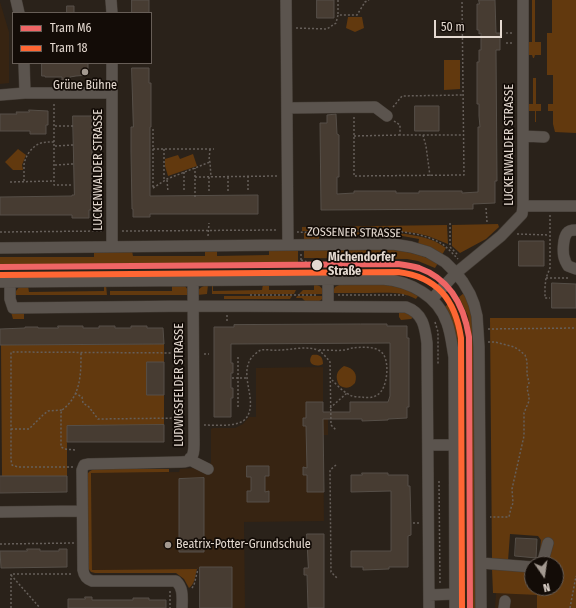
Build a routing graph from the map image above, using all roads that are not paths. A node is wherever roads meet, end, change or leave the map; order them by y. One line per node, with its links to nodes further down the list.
1 (16, 0): 5 (street)
2 (111, 0): 6 (street)
3 (286, 0): 12 (street)
4 (523, 0): 14 (street, LUCKENWALDER STRASSE)
5 (19, 12)
6 (112, 12)
7 (24, 64): 9 (street)
8 (112, 64): 10 (street, LUCKENWALDER STRASSE)
9 (25, 93): 10 (street, LUCKENWALDER STRASSE); 11 (street, LUCKENWALDER STRASSE)
10 (112, 93): 20 (street, LUCKENWALDER STRASSE)
11 (0, 94)
12 (287, 108): 13 (street); 19 (street)
13 (387, 116)
14 (523, 136): 15 (street); 16 (street, LUCKENWALDER STRASSE)
15 (544, 137)
16 (523, 206): 17 (street); 23 (street, LUCKENWALDER STRASSE)
17 (576, 206)
18 (576, 230): 22 (street)
19 (288, 244): 20 (street, ZOSSENER STRASSE); 23 (street, ZOSSENER STRASSE)
20 (112, 247): 21 (street, ZOSSENER STRASSE)
21 (0, 248)
22 (576, 269)
23 (456, 273): 27 (street, LUCKENWALDER STRASSE); 38 (street, ZOSSENER STRASSE)
24 (328, 280): 25 (street); 27 (street); 29 (street)
25 (193, 281): 26 (street); 28 (street, LUDWIGSFELDER STRASSE)
26 (5, 282): 28 (street)
27 (432, 299): 31 (street)
28 (193, 306): 29 (street); 32 (street, LUDWIGSFELDER STRASSE)
29 (328, 306): 30 (street)
30 (428, 445): 31 (street); 41 (street)
31 (454, 446): 40 (street)
32 (190, 458): 33 (street); 34 (street, LUDWIGSFELDER STRASSE)
33 (208, 469)
34 (82, 511): 35 (street); 42 (street, LUDWIGSFELDER STRASSE)
35 (0, 512)
36 (548, 543): 37 (street)
37 (544, 556)
38 (480, 563): 39 (street); 45 (street, ZOSSENER STRASSE)
39 (524, 566)
40 (455, 594): 41 (street); 44 (street)
41 (428, 595): 43 (street)
42 (182, 608)
43 (428, 608)
44 (455, 608)
45 (481, 608)

